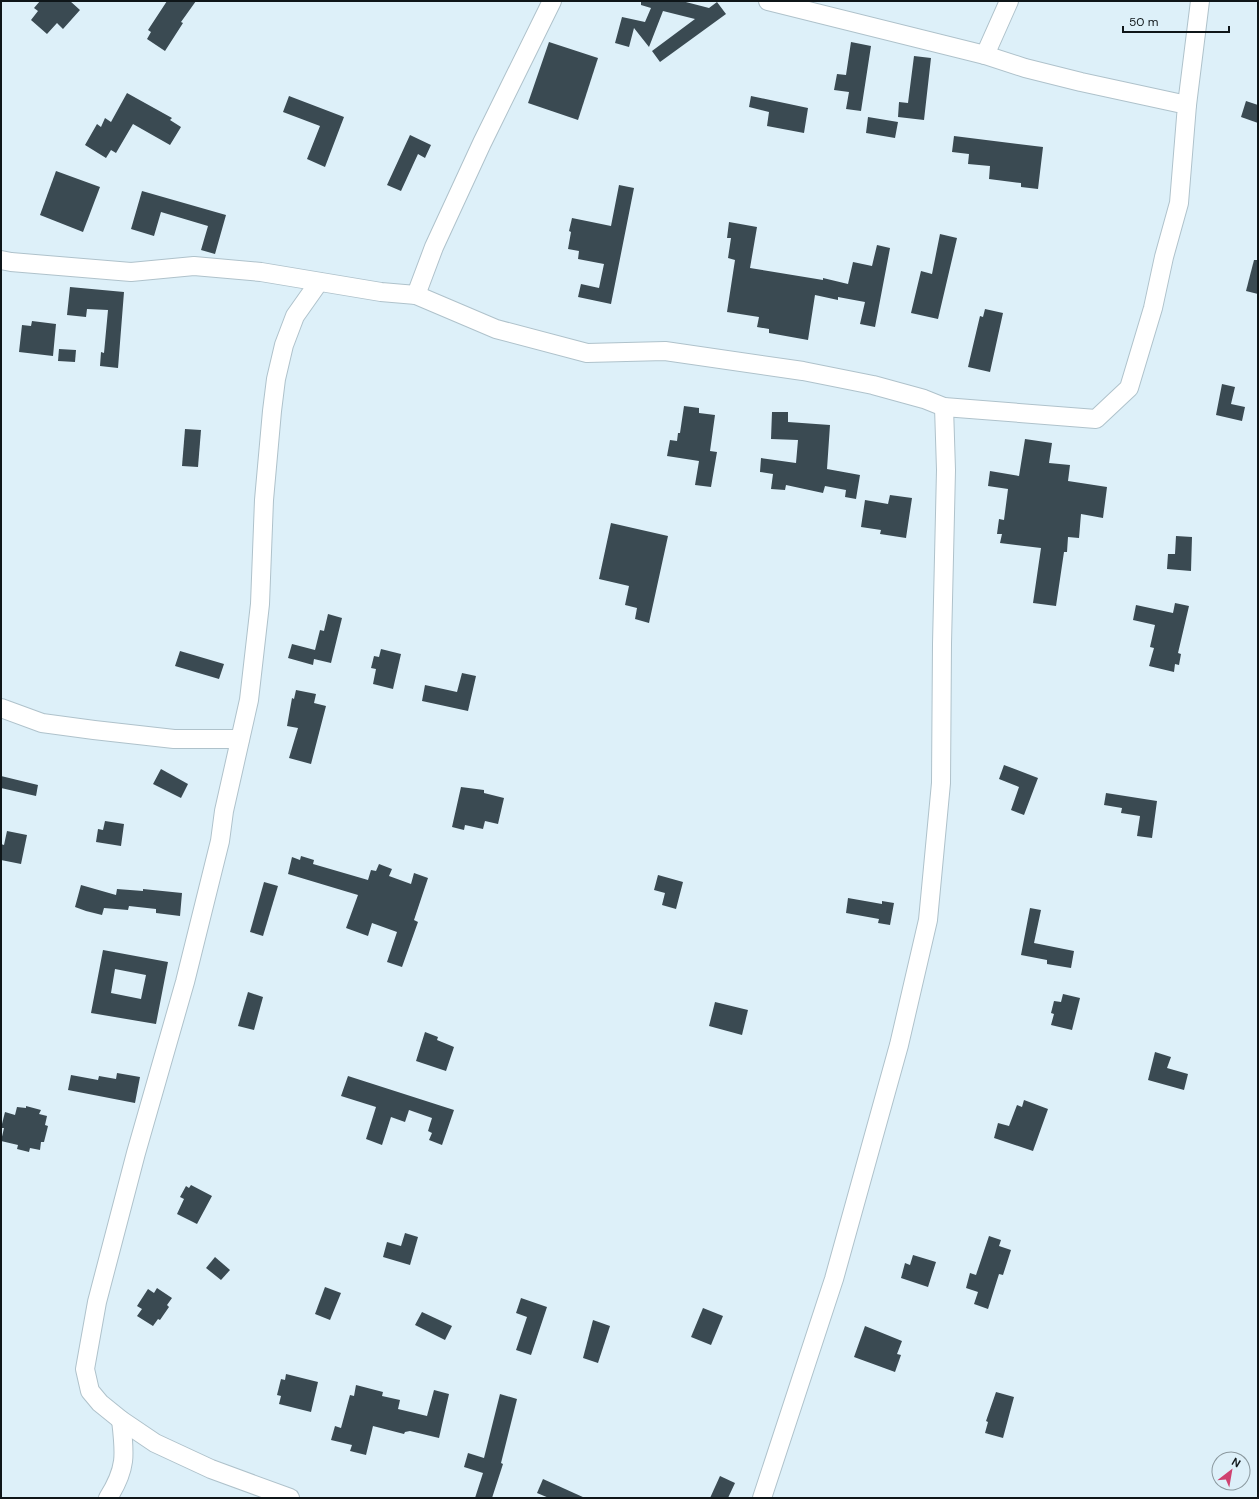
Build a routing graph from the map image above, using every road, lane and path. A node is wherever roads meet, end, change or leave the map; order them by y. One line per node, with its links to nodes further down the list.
1 (552, 1): 9 (street)
2 (768, 1): 5 (street)
3 (1009, 1): 5 (street)
4 (1200, 1): 6 (street)
5 (985, 54): 6 (street)
6 (1187, 105): 10 (street)
7 (1, 260): 8 (street)
8 (319, 282): 9 (street); 12 (street)
9 (416, 295): 10 (street)
10 (944, 407): 16 (street)
11 (1, 708): 12 (street)
12 (240, 739): 13 (street)
13 (121, 1420): 14 (street); 15 (street)
14 (108, 1498)
15 (290, 1498)
16 (762, 1498)

